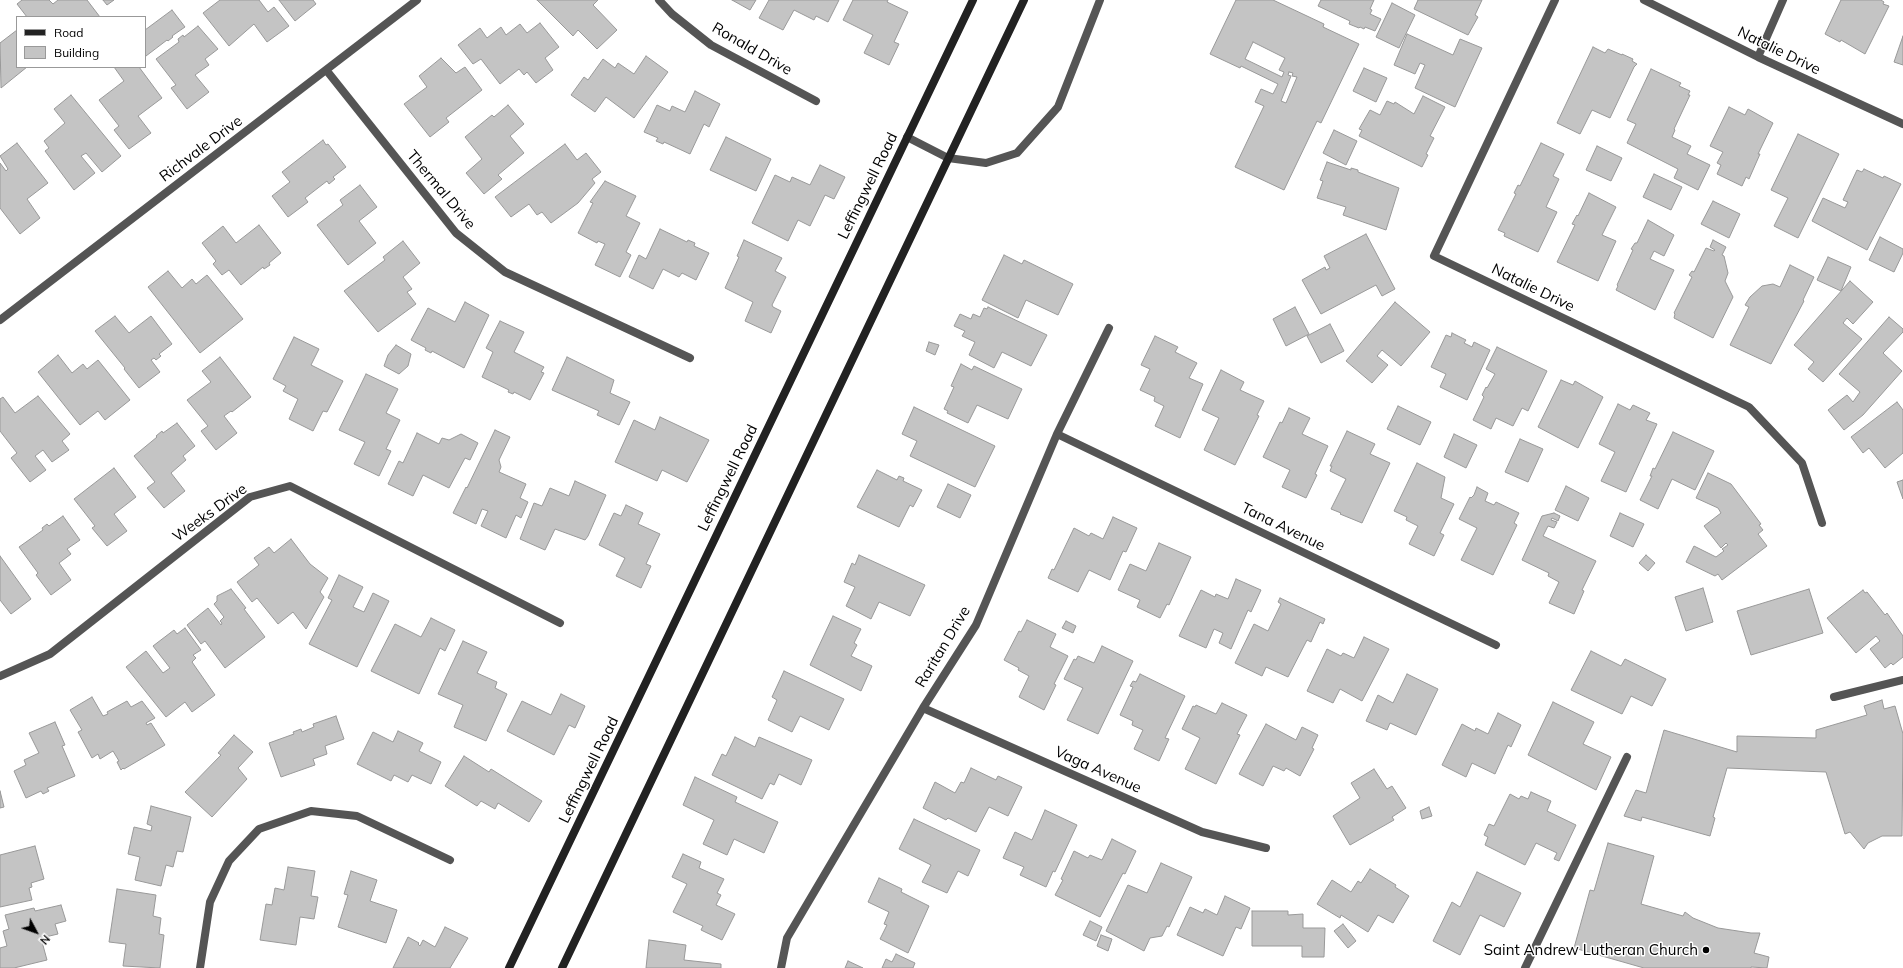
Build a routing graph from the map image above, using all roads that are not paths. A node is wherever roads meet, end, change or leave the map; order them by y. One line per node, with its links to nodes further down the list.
1 (417, 0): 10 (street, Richvale Drive)
2 (659, 0): 11 (street, Ronald Drive)
3 (972, 0): 13 (main road, Leffingwell Road)
4 (1024, 0): 14 (main road)
5 (1100, 0): 14 (street)
6 (1554, 0): 19 (street, Natalie Drive)
7 (1644, 0): 9 (street, Natalie Drive)
8 (1783, 0): 9 (street)
9 (1758, 57): 12 (street, Natalie Drive)
10 (327, 70): 15 (street, Richvale Drive); 17 (street, Thermal Drive)
11 (816, 101)
12 (1903, 124)
13 (907, 137): 14 (street); 30 (main road, Leffingwell Road)
14 (948, 158): 31 (main road)
15 (0, 320)
16 (1109, 328): 18 (street, Raritan Drive)
17 (690, 358)
18 (1057, 434): 21 (street, Tana Avenue); 25 (street, Raritan Drive)
19 (1822, 522)
20 (560, 623): 22 (street, Weeks Drive)
21 (1496, 645)
22 (0, 676)
23 (1903, 680): 24 (street)
24 (1834, 697)
25 (923, 708): 27 (street, Vaga Avenue); 32 (street, Raritan Drive)
26 (1627, 757): 33 (street)
27 (1266, 848)
28 (450, 860): 29 (street)
29 (200, 968)
30 (510, 968)
31 (562, 968)
32 (781, 968)
33 (1526, 968)

